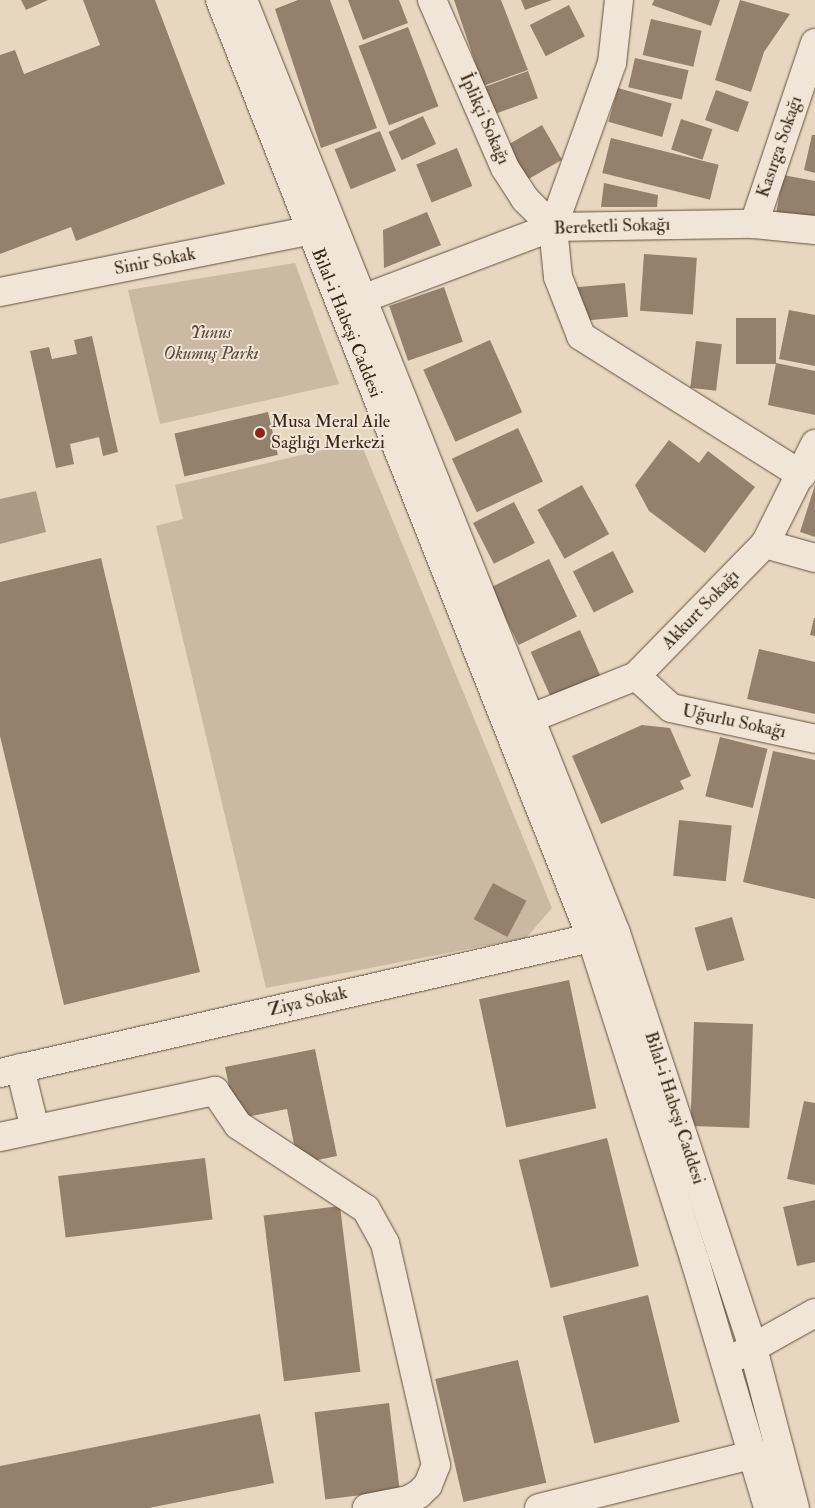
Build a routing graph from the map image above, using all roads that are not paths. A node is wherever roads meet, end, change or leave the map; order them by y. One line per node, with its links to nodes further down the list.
1 (432, 0): 6 (street, İplikçi Sokağı)
2 (620, 0): 6 (street)
3 (239, 1): 8 (street, Bilal-i Habeşi Caddesi); 10 (street, Bilal-i Habeşi Caddesi)
4 (815, 43): 5 (street, Kasırga Sokağı)
5 (754, 224): 6 (street, Bereketli Sokağı); 7 (street, Bereketli Sokağı)
6 (553, 227): 10 (street, Bereketli Sokağı); 12 (street)
7 (815, 230)
8 (309, 231): 9 (street, Sinir Sokak); 17 (street, Bilal-i Habeşi Caddesi)
9 (0, 292)
10 (362, 299): 16 (street, Bilal-i Habeşi Caddesi)
11 (815, 444): 12 (street, Akkurt Sokağı)
12 (802, 476): 13 (street, Akkurt Sokağı)
13 (765, 544): 14 (street); 15 (street, Akkurt Sokağı)
14 (815, 558)
15 (636, 676): 16 (street, Akkurt Sokağı); 18 (street, Uğurlu Sokağı)
16 (531, 716): 17 (street); 19 (street, Bilal-i Habeşi Caddesi)
17 (507, 729): 19 (street, Bilal-i Habeşi Caddesi)
18 (815, 739)
19 (604, 935): 20 (street, Ziya Sokak); 24 (street, Bilal-i Habeşi Caddesi); 25 (street, Bilal-i Habeşi Caddesi)
20 (10, 1070): 21 (street)
21 (35, 1129): 22 (street); 28 (street)
22 (2, 1130)
23 (815, 1313): 24 (street)
24 (752, 1348): 25 (street); 27 (street, Bilal-i Habeşi Caddesi)
25 (726, 1363): 26 (street, Bilal-i Habeşi Caddesi)
26 (752, 1455): 27 (street); 29 (street); 30 (street, Bilal-i Habeşi Caddesi)
27 (780, 1455): 31 (street, Bilal-i Habeşi Caddesi)
28 (367, 1508)
29 (539, 1508)
30 (768, 1508)
31 (795, 1508)

